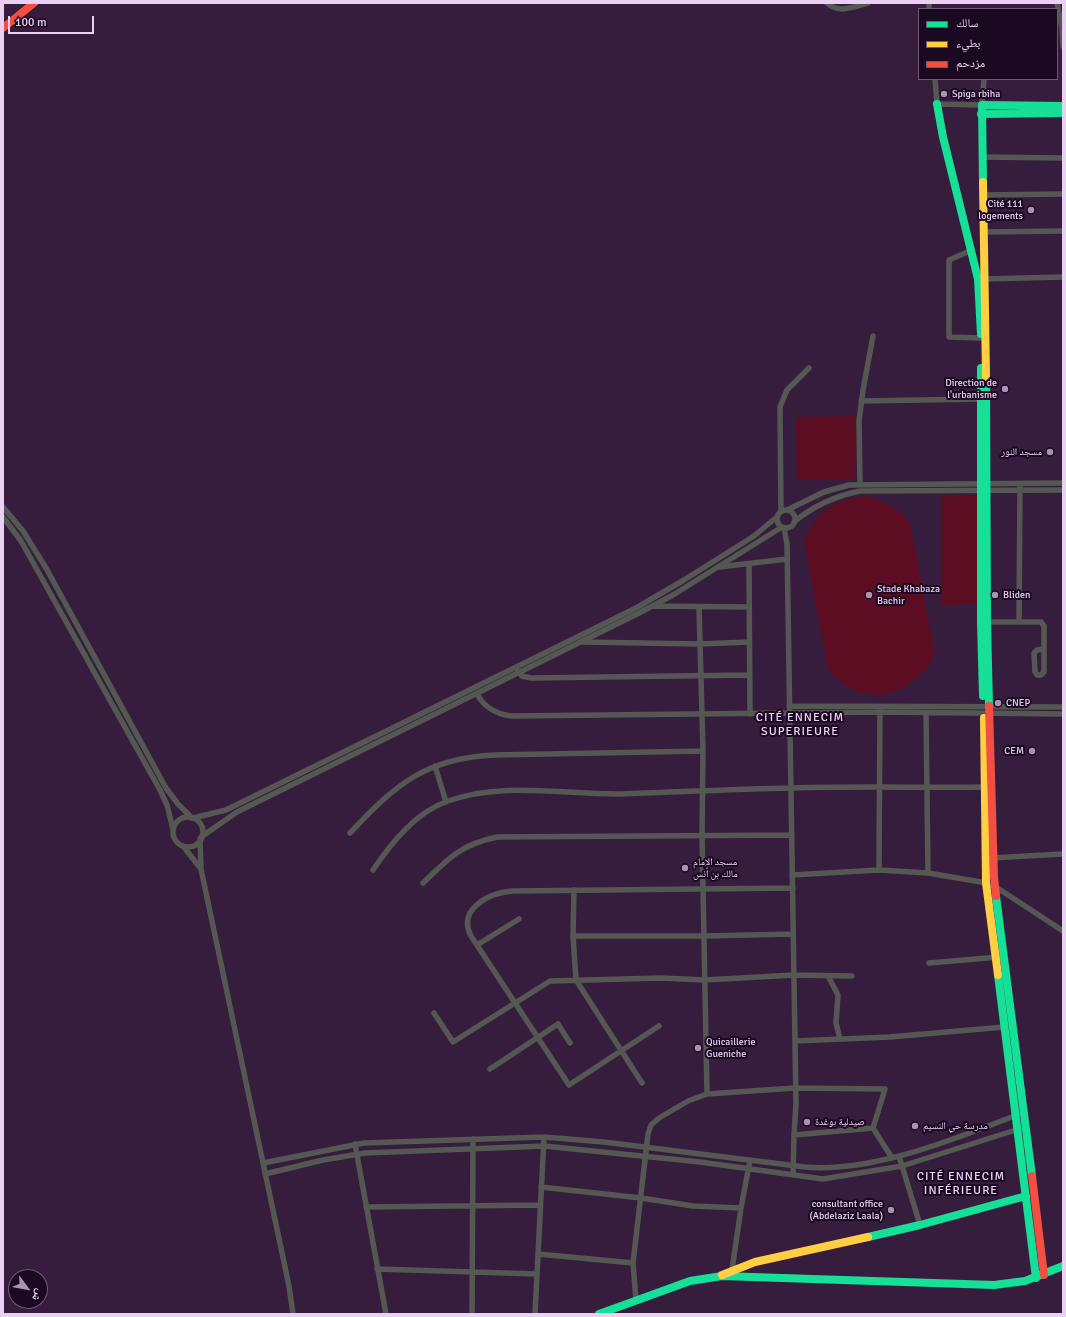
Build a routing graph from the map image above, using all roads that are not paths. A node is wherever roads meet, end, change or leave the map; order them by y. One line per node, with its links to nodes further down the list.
1 (34, 3): 5 (street)
2 (827, 3): 3 (street)
3 (868, 3)
4 (1057, 3): 6 (street)
5 (3, 28)
6 (1063, 46)
7 (935, 80): 9 (street)
8 (984, 80): 10 (street)
9 (937, 104): 10 (street); 20 (street)
10 (982, 105): 11 (street); 13 (street)
11 (1063, 106)
12 (1063, 113): 13 (street)
13 (981, 114): 14 (street)
14 (982, 157): 15 (street); 17 (street)
15 (1063, 158)
16 (1063, 194): 17 (street)
17 (984, 195): 19 (street)
18 (1063, 231): 19 (street)
19 (984, 232): 22 (street)
20 (972, 250): 22 (street); 24 (street)
21 (1063, 277): 22 (street)
22 (982, 279): 24 (street); 31 (street)
23 (873, 336): 27 (street)
24 (981, 338): 26 (street)
25 (809, 368): 34 (street)
26 (981, 399): 27 (street); 31 (street)
27 (861, 401): 28 (street)
28 (860, 484): 31 (street); 34 (street)
29 (1063, 484): 30 (street)
30 (1020, 487): 31 (street); 32 (street); 49 (street)
31 (984, 488): 36 (street); 50 (street)
32 (1063, 490)
33 (3, 507): 39 (street)
34 (782, 513): 36 (street); 37 (street); 55 (street)
35 (3, 517): 41 (street)
36 (794, 524): 37 (street); 38 (street)
37 (783, 528): 38 (street); 44 (street)
38 (787, 544): 40 (street)
39 (40, 557): 41 (street); 43 (street)
40 (787, 559): 42 (street); 60 (street)
41 (32, 563): 45 (street)
42 (749, 564): 44 (street); 48 (street)
43 (46, 568): 45 (street); 77 (street)
44 (717, 568): 46 (street)
45 (37, 572): 78 (street)
46 (652, 606): 47 (street); 51 (street)
47 (699, 607): 48 (street); 53 (street)
48 (749, 607): 52 (street)
49 (1019, 621): 50 (street); 54 (street)
50 (984, 622): 63 (street)
51 (581, 642): 53 (street); 56 (street)
52 (749, 642): 53 (street); 57 (street)
53 (700, 644): 58 (street)
54 (1044, 649)
55 (516, 667): 56 (street); 77 (street)
56 (519, 673): 58 (street); 59 (street)
57 (749, 675): 58 (street); 67 (street)
58 (700, 676): 66 (street)
59 (477, 694): 66 (street); 82 (street)
60 (789, 706): 62 (street); 64 (street)
61 (1063, 707): 63 (street)
62 (880, 709): 63 (street); 64 (street); 65 (street); 71 (street)
63 (986, 710): 65 (street); 68 (street); 72 (street)
64 (789, 712): 67 (street); 73 (street)
65 (926, 713): 74 (street)
66 (702, 714): 67 (street); 69 (street)
67 (750, 714)
68 (1063, 714)
69 (703, 751): 70 (street); 75 (street)
70 (435, 766): 76 (street); 79 (street)
71 (879, 786): 73 (street); 74 (street); 88 (street)
72 (988, 787): 74 (street); 85 (street)
73 (791, 788): 75 (street); 81 (street)
74 (928, 788): 89 (street)
75 (703, 790): 76 (street); 80 (street)
76 (446, 802): 87 (street)
77 (193, 818): 78 (street); 82 (street)
78 (173, 829): 83 (street)
79 (350, 833)
80 (702, 835): 81 (street); 91 (street); 93 (street)
81 (792, 835): 90 (street)
82 (201, 838): 83 (street); 86 (street)
83 (183, 846): 86 (street)
84 (1063, 854): 85 (street)
85 (990, 858): 92 (street)
86 (201, 869): 138 (street)
87 (373, 870)
88 (879, 870): 89 (street); 90 (street)
89 (928, 873): 92 (street)
90 (792, 875): 94 (street)
91 (423, 884)
92 (990, 884): 97 (street); 102 (street)
93 (705, 888): 94 (street); 95 (street); 100 (street)
94 (793, 888): 98 (street)
95 (574, 890): 99 (street); 101 (street)
96 (519, 919): 101 (street)
97 (1063, 931)
98 (793, 934): 100 (street); 104 (street)
99 (573, 936): 100 (street); 107 (street)
100 (705, 936): 108 (street)
101 (477, 946): 109 (street)
102 (999, 957): 103 (street); 112 (street)
103 (928, 963)
104 (794, 975): 105 (street); 108 (street); 115 (street)
105 (828, 976): 106 (street); 114 (street)
106 (852, 976)
107 (576, 980): 108 (street); 109 (street); 117 (street)
108 (706, 980): 121 (street)
109 (515, 1003): 110 (street); 113 (street)
110 (434, 1013)
111 (659, 1026): 117 (street)
112 (1008, 1028): 114 (street); 122 (street)
113 (537, 1037): 116 (street); 117 (street); 118 (street)
114 (840, 1039): 115 (street)
115 (795, 1041): 120 (street)
116 (570, 1043)
117 (621, 1051): 119 (street)
118 (490, 1070)
119 (642, 1084)
120 (796, 1088): 121 (street); 124 (street); 126 (street)
121 (707, 1094): 131 (street)
122 (1019, 1115): 123 (street); 125 (street); 135 (street)
123 (1025, 1127): 125 (street); 145 (street)
124 (873, 1128): 126 (street); 136 (street)
125 (1017, 1130): 140 (street); 145 (street)
126 (794, 1135): 139 (street)
127 (544, 1137): 128 (street); 130 (street); 131 (street)
128 (473, 1139): 129 (street); 132 (street)
129 (355, 1144): 133 (street); 138 (street)
130 (544, 1146): 132 (street); 134 (street); 144 (street)
131 (647, 1147): 134 (street); 137 (street)
132 (474, 1149): 133 (street); 147 (street)
133 (356, 1154): 142 (street); 149 (street)
134 (646, 1156): 141 (street); 146 (street)
135 (900, 1156): 136 (street); 140 (street)
136 (892, 1158): 139 (street)
137 (750, 1160): 139 (street); 141 (street)
138 (263, 1163): 142 (street)
139 (793, 1166): 143 (street)
140 (902, 1166): 143 (street); 151 (street)
141 (749, 1169): 143 (street); 150 (street)
142 (265, 1174): 163 (street)
143 (793, 1175)
144 (541, 1187): 146 (street); 148 (street)
145 (1029, 1194): 151 (street); 159 (street); 161 (street)
146 (641, 1198): 150 (street); 153 (street)
147 (472, 1205): 148 (street); 149 (street); 157 (street)
148 (540, 1205): 152 (street)
149 (366, 1208): 155 (street)
150 (740, 1208): 156 (street)
151 (920, 1225): 156 (street)
152 (538, 1254): 153 (street); 158 (street)
153 (633, 1263): 162 (street)
154 (1063, 1266): 159 (street)
155 (377, 1269): 157 (street); 164 (street)
156 (732, 1270): 160 (street)
157 (472, 1272): 158 (street); 165 (street)
158 (537, 1274): 166 (street)
159 (1044, 1275): 161 (street)
160 (722, 1276): 161 (street); 162 (street)
161 (1036, 1278)
162 (636, 1300): 167 (street)
163 (293, 1314)
164 (386, 1314)
165 (472, 1314)
166 (535, 1314)
167 (599, 1314)

